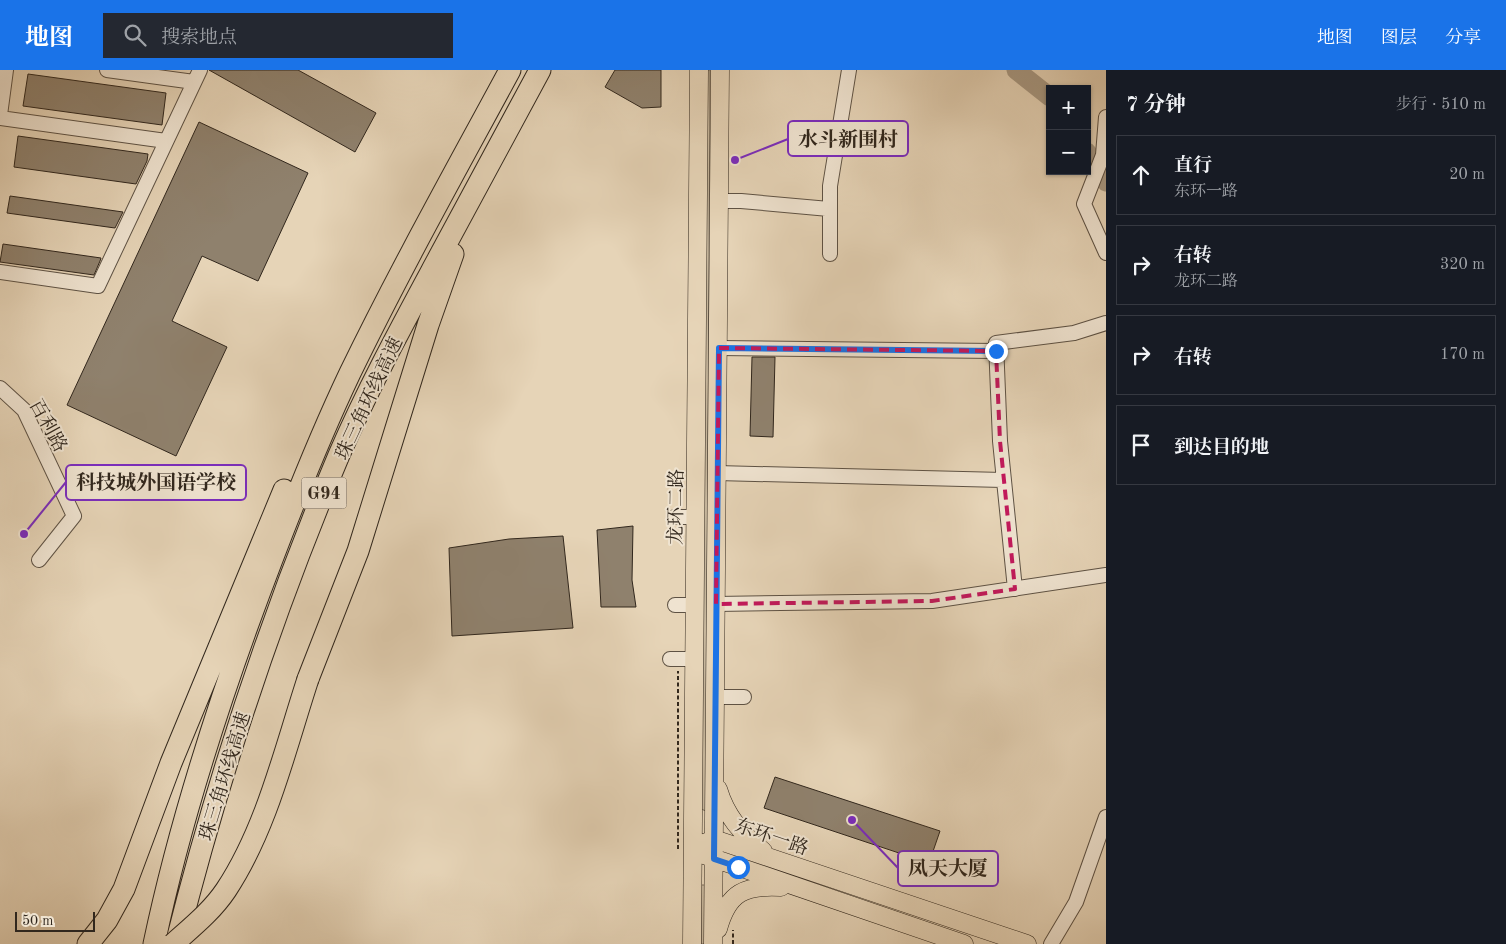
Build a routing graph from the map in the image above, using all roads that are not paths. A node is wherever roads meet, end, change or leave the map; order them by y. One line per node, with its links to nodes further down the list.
1 (6, 70): 9 (street)
2 (107, 70): 8 (street)
3 (510, 70): 18 (highway, 珠三角环线高速 / G94)
4 (540, 70): 12 (highway, 珠三角环线高速 / G94)
5 (699, 70): 26 (main road, 龙环二路)
6 (720, 70): 13 (main road)
7 (849, 70): 14 (street)
8 (197, 76): 11 (street)
9 (0, 116): 11 (street)
10 (1106, 117): 15 (street)
11 (166, 141): 17 (street)
12 (478, 185): 46 (highway, 珠三角环线高速 / G94); 46 (highway, bridge)
13 (720, 201): 14 (street); 20 (main road)
14 (829, 209): 16 (street)
15 (1106, 253)
16 (830, 254)
17 (0, 272)
18 (401, 272): 44 (highway); 45 (highway, 珠三角环线高速 / G94)
19 (1106, 322): 21 (street)
20 (719, 348): 21 (street); 23 (main road)
21 (996, 351): 24 (street)
22 (0, 388): 27 (street, 百利路)
23 (717, 473): 24 (street); 30 (main road)
24 (1004, 480): 29 (street)
25 (675, 517): 26 (street)
26 (696, 517): 32 (main road, 龙环二路)
27 (39, 560)
28 (1106, 575): 29 (street)
29 (1015, 589): 30 (street)
30 (716, 604): 35 (main road)
31 (675, 605): 32 (street)
32 (695, 605): 33 (main road, 龙环二路)
33 (695, 659): 34 (street); 40 (main road, 龙环二路)
34 (674, 664)
35 (715, 697): 36 (street); 37 (main road)
36 (744, 698)
37 (714, 772): 39 (main road); 42 (main road)
38 (1106, 816): 51 (street)
39 (714, 838): 40 (main road, 东环一路); 41 (main road); 42 (main road, 东环一路)
40 (685, 852): 41 (main road); 47 (main road, 龙环二路)
41 (714, 859): 43 (main road); 48 (main road)
42 (778, 861): 50 (main road, 东环一路)
43 (802, 890): 48 (main road); 49 (main road)
44 (88, 944)
45 (154, 944)
46 (174, 944)
47 (692, 944)
48 (714, 944)
49 (964, 944)
50 (1027, 944)
51 (1051, 944)

